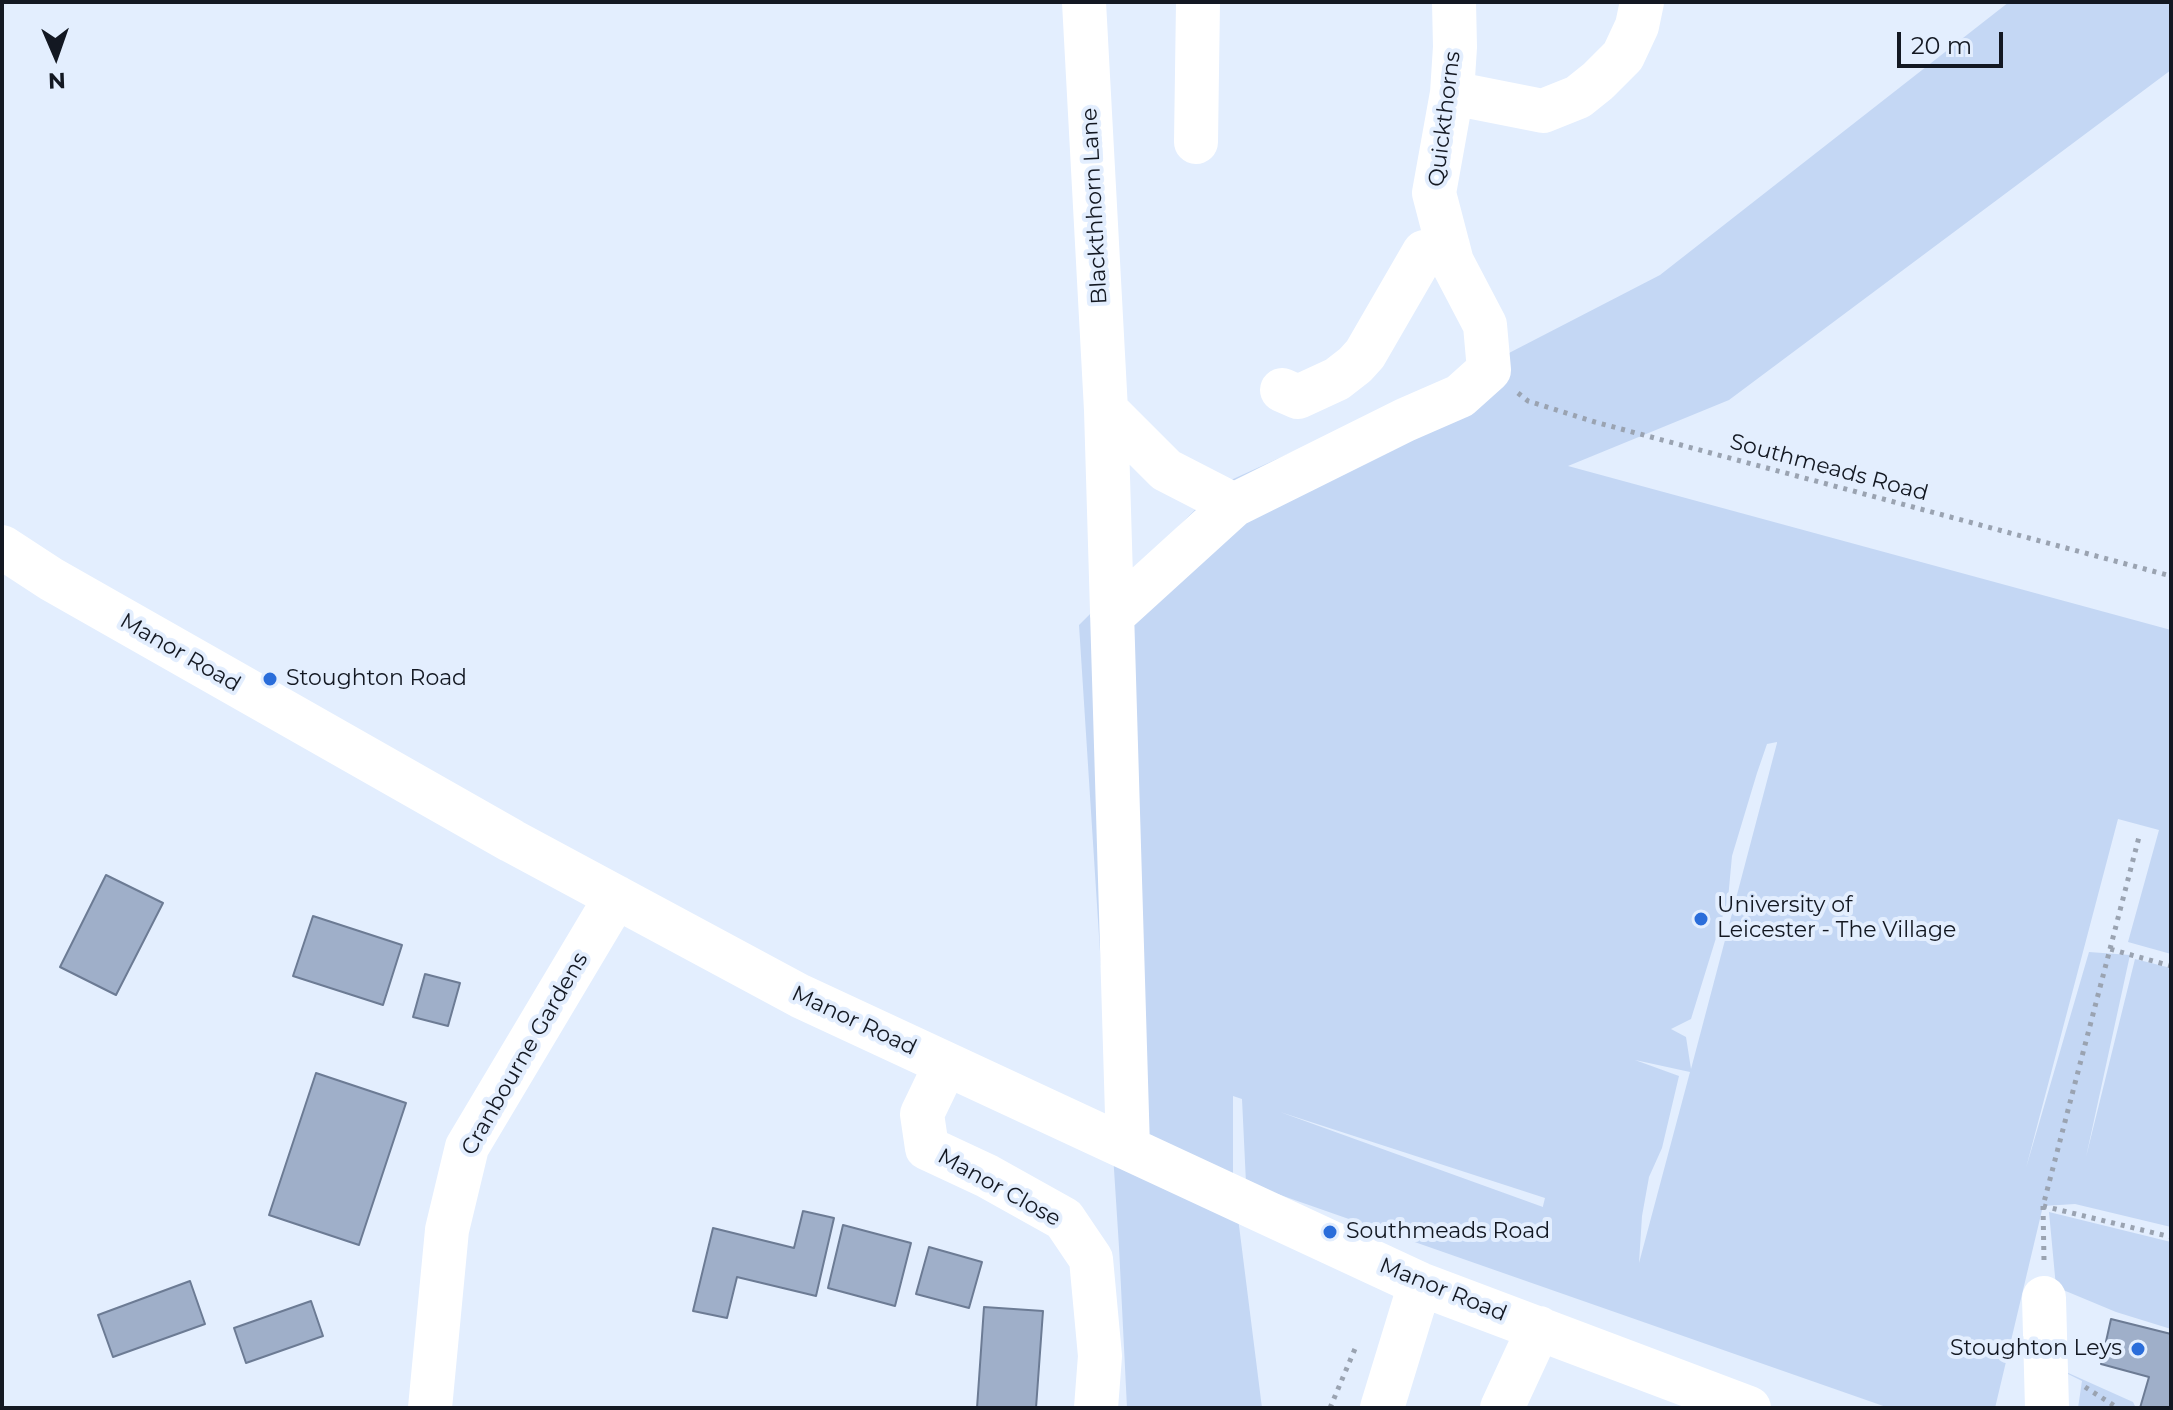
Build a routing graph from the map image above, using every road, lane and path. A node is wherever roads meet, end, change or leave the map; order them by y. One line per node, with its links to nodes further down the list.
1 (1084, 2): 10 (street, Blackthhorn Lane)
2 (1198, 2): 6 (street)
3 (1454, 2): 5 (street, Quickthorns)
4 (1642, 2): 5 (street)
5 (1452, 93): 7 (street, Quickthorns)
6 (1196, 142)
7 (1448, 246): 8 (street, Quickthorns); 9 (street)
8 (1489, 370): 11 (street); 13 (path, Southmeads Road)
9 (1282, 390)
10 (1106, 410): 11 (street); 14 (street, Blackthhorn Lane)
11 (1234, 505): 14 (street)
12 (2, 547): 16 (street, Manor Road)
13 (2171, 576)
14 (1112, 616): 20 (street, Blackthhorn Lane)
15 (2140, 833): 17 (path)
16 (616, 897): 19 (street, Manor Road); 27 (street, Cranbourne Gardens)
17 (2110, 949): 18 (path); 21 (path)
18 (2171, 966)
19 (946, 1064): 20 (street, Manor Road); 28 (street, Manor Close)
20 (1128, 1148): 23 (street, Manor Road)
21 (2043, 1206): 22 (path); 24 (path)
22 (2171, 1237)
23 (1420, 1284): 25 (street, Manor Road); 29 (street)
24 (2044, 1298): 31 (street)
25 (1539, 1328): 26 (street, Manor Road); 30 (street)
26 (1740, 1406)
27 (430, 1408)
28 (1096, 1408)
29 (1382, 1408)
30 (1502, 1408)
31 (2047, 1408)

